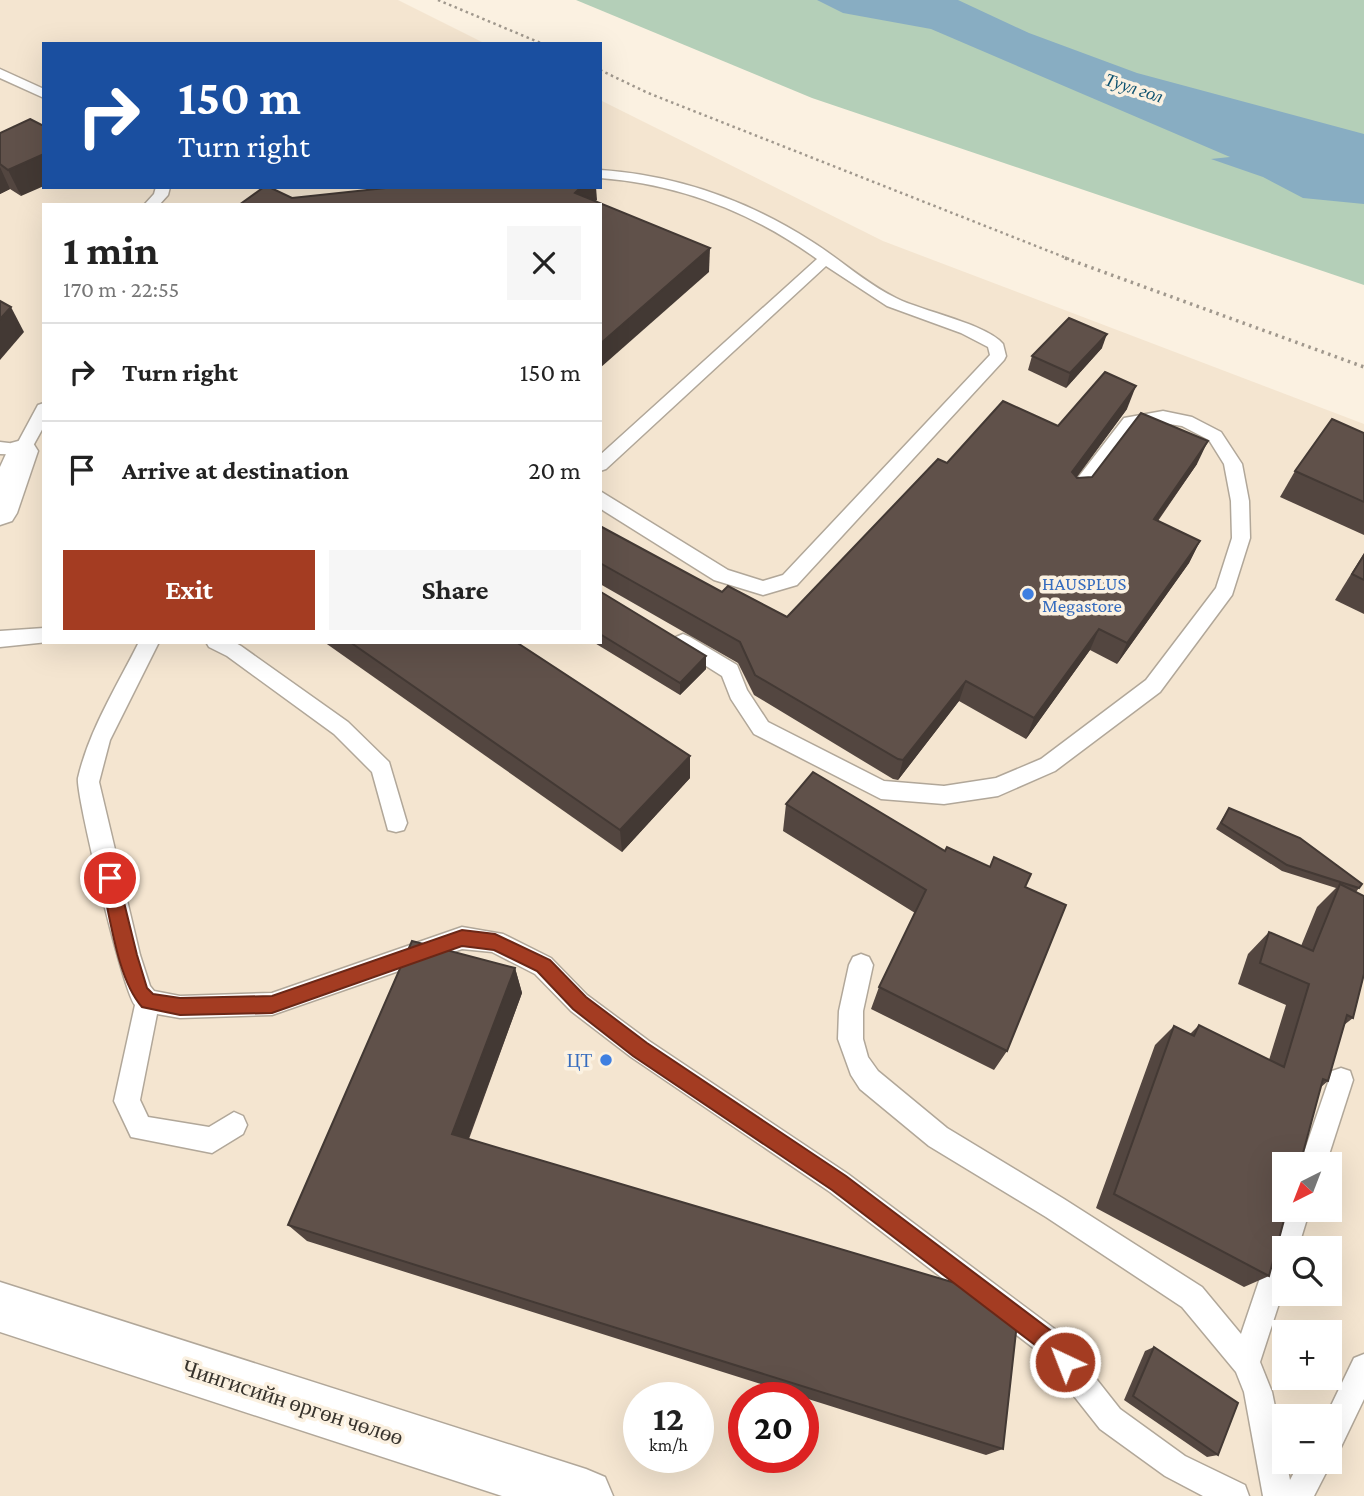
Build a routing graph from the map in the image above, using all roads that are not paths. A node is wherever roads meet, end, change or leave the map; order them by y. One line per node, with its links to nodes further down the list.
1 (0, 73): 2 (lane)
2 (42, 93)
3 (602, 174): 4 (lane)
4 (825, 259): 7 (lane); 9 (lane)
5 (42, 411): 6 (lane)
6 (11, 449): 10 (main road)
7 (602, 464)
8 (1075, 493): 11 (lane)
9 (602, 499)
10 (0, 513)
11 (661, 629)
12 (42, 636): 13 (lane)
13 (0, 639)
14 (148, 644): 18 (lane)
15 (220, 644): 16 (lane)
16 (396, 822)
17 (861, 965): 24 (lane)
18 (148, 1001): 20 (lane); 29 (lane)
19 (1341, 1080): 21 (lane)
20 (234, 1125)
21 (1317, 1152)
22 (1293, 1222): 24 (lane)
23 (0, 1307): 28 (main road, Чингисийн өргөн чөлөө)
24 (1246, 1362): 30 (lane)
25 (1364, 1368): 26 (lane)
26 (1342, 1414)
27 (1310, 1474): 31 (lane)
28 (586, 1496)
29 (1234, 1496)
30 (1278, 1496)
31 (1297, 1496)

